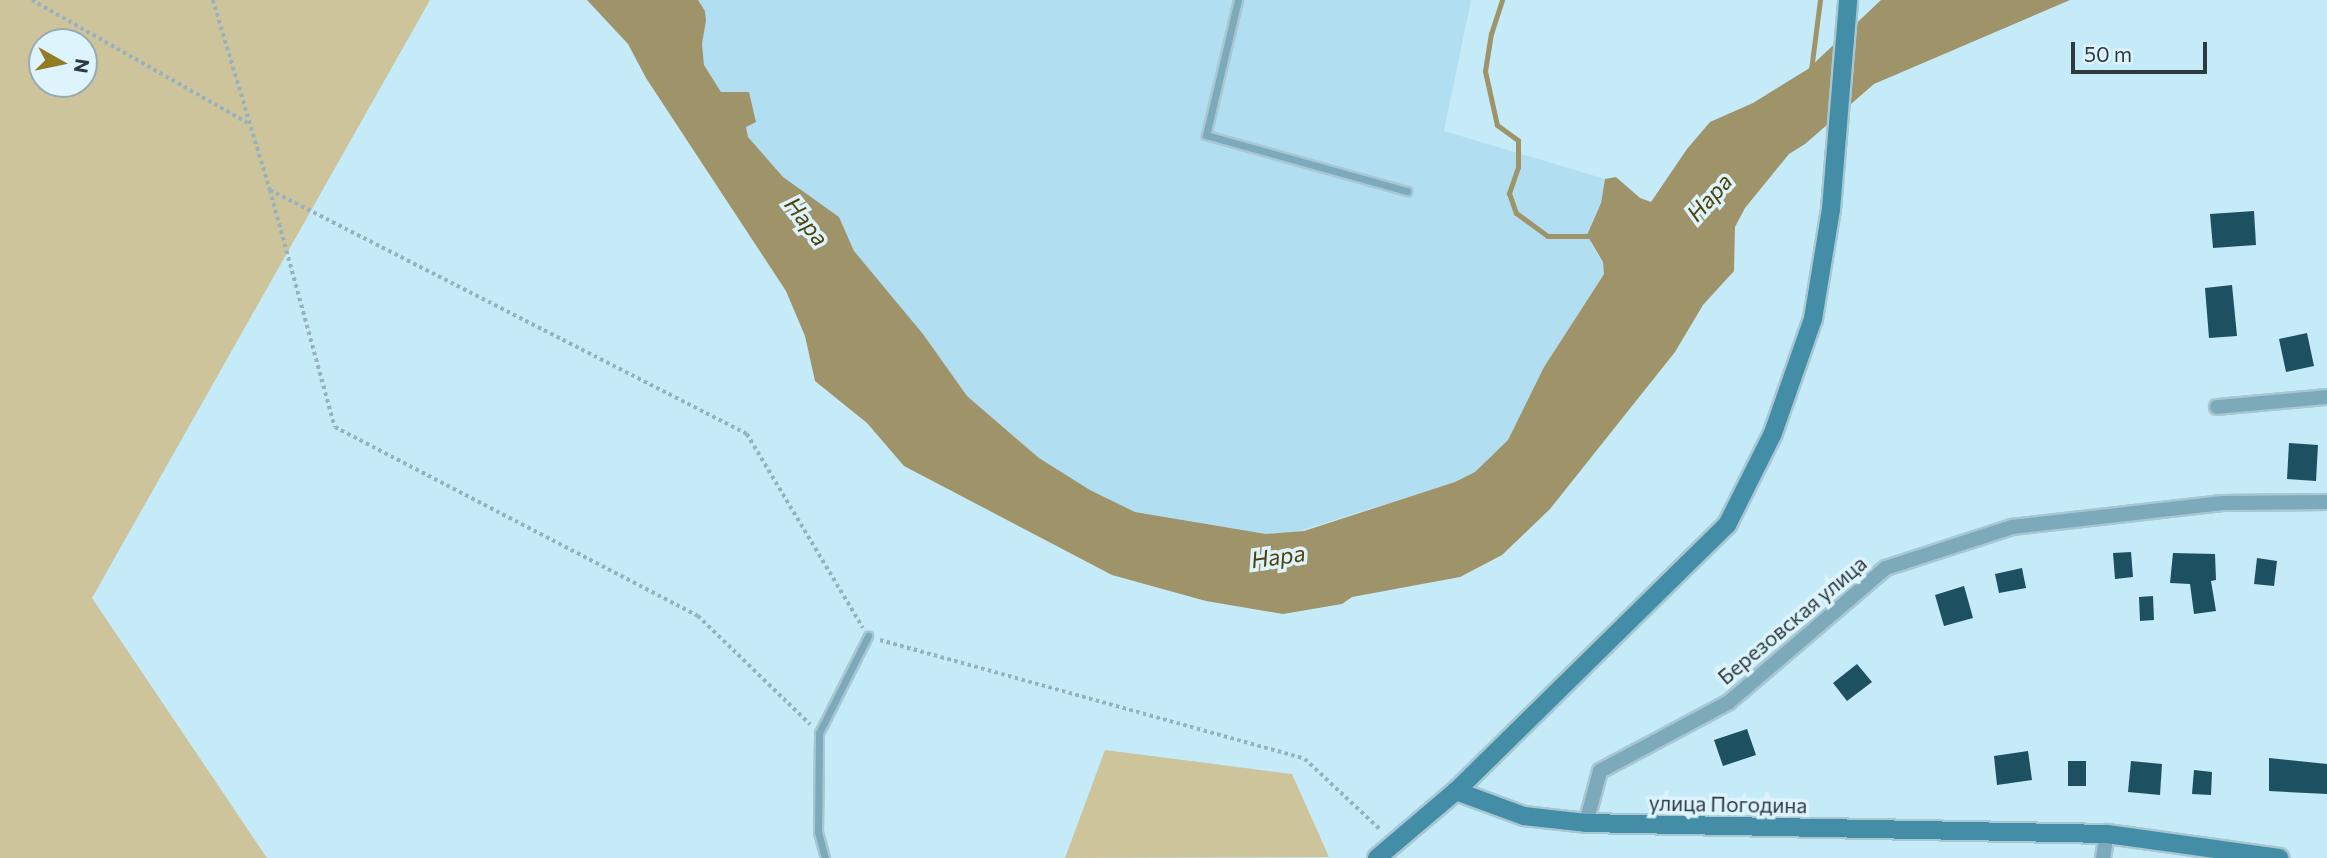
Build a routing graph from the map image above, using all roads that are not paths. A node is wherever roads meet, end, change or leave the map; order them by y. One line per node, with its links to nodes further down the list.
1 (1238, 0): 3 (lane)
2 (1848, 0): 8 (street)
3 (1407, 191)
4 (2327, 397): 5 (street)
5 (2217, 407)
6 (2327, 502): 9 (street, Березовская улица)
7 (868, 636): 11 (lane)
8 (1456, 791): 9 (street, улица Погодина); 12 (street)
9 (1586, 823): 10 (street, улица Погодина)
10 (2107, 834): 13 (street); 14 (street, улица Погодина)
11 (825, 858)
12 (1377, 858)
13 (2103, 858)
14 (2278, 858)

